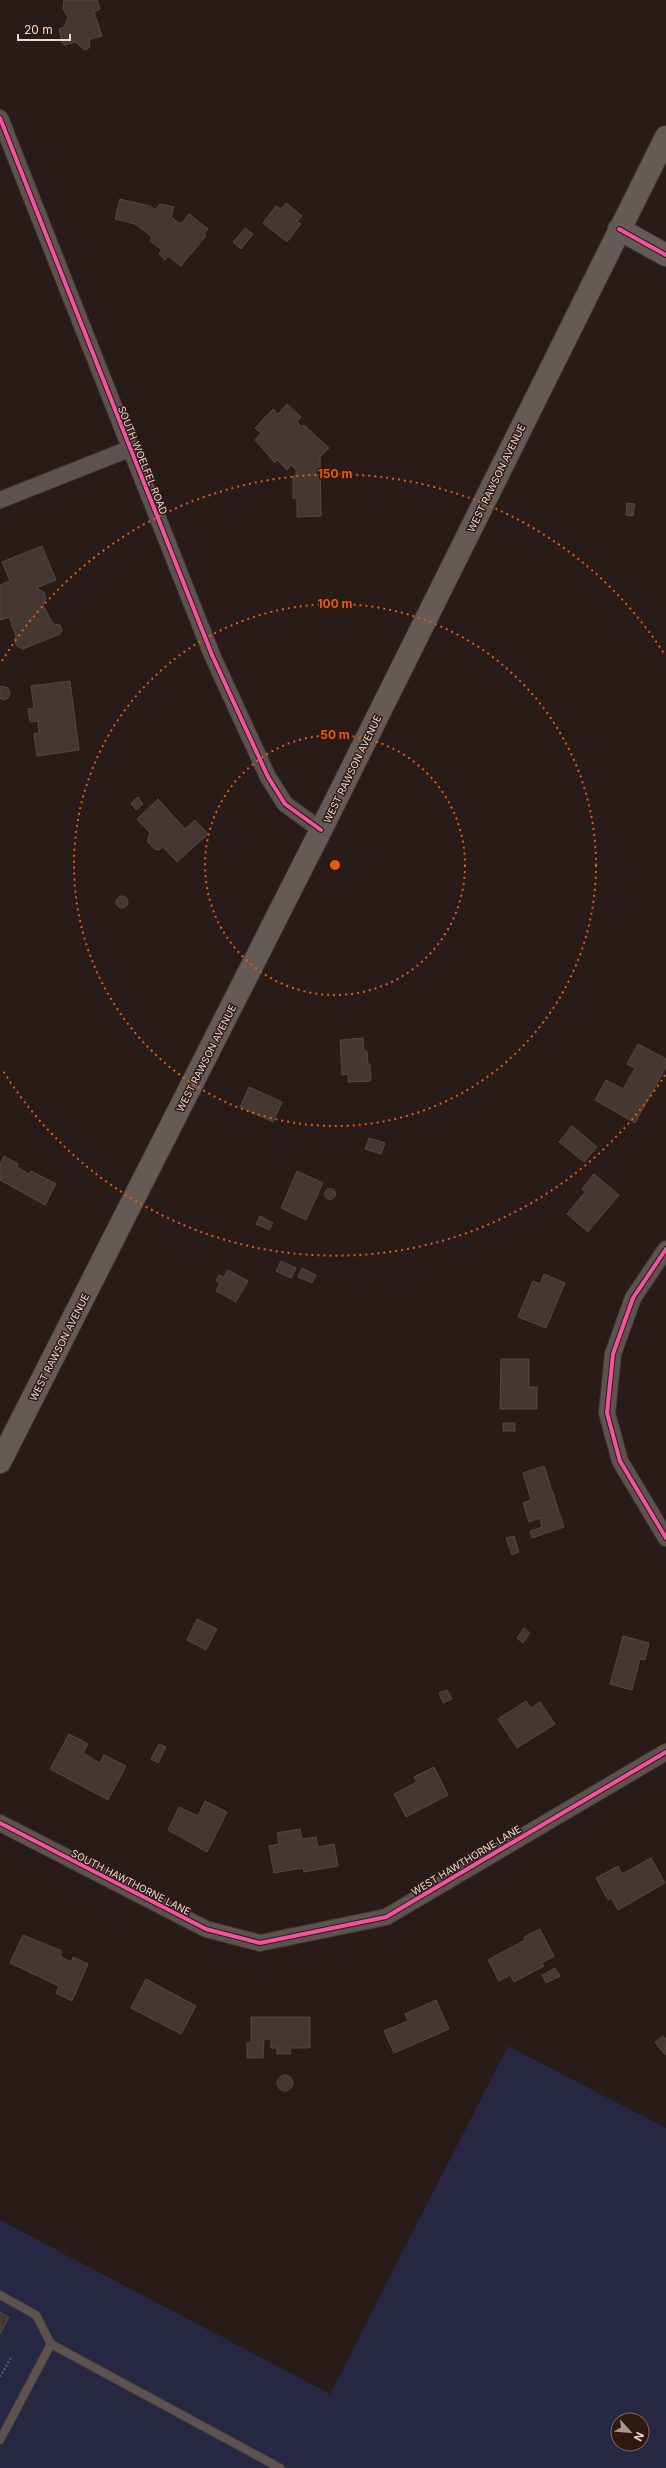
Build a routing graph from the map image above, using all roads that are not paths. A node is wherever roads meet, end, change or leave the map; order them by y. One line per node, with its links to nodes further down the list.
1 (0, 118): 5 (street, SOUTH WOELFEL ROAD)
2 (666, 137): 3 (main road, WEST RAWSON AVENUE)
3 (619, 229): 4 (main road); 7 (main road, WEST RAWSON AVENUE)
4 (666, 255)
5 (129, 449): 6 (street); 7 (street, SOUTH WOELFEL ROAD)
6 (0, 500)
7 (321, 830): 9 (main road, WEST RAWSON AVENUE)
8 (666, 1249): 10 (street)
9 (0, 1462)
10 (666, 1538)
11 (666, 1752): 13 (street, WEST HAWTHORNE LANE)
12 (0, 1823): 13 (street, SOUTH HAWTHORNE LANE)
13 (260, 1943)
14 (0, 2295): 15 (lane)
15 (51, 2344): 16 (lane); 17 (lane)
16 (0, 2440)
17 (280, 2468)

